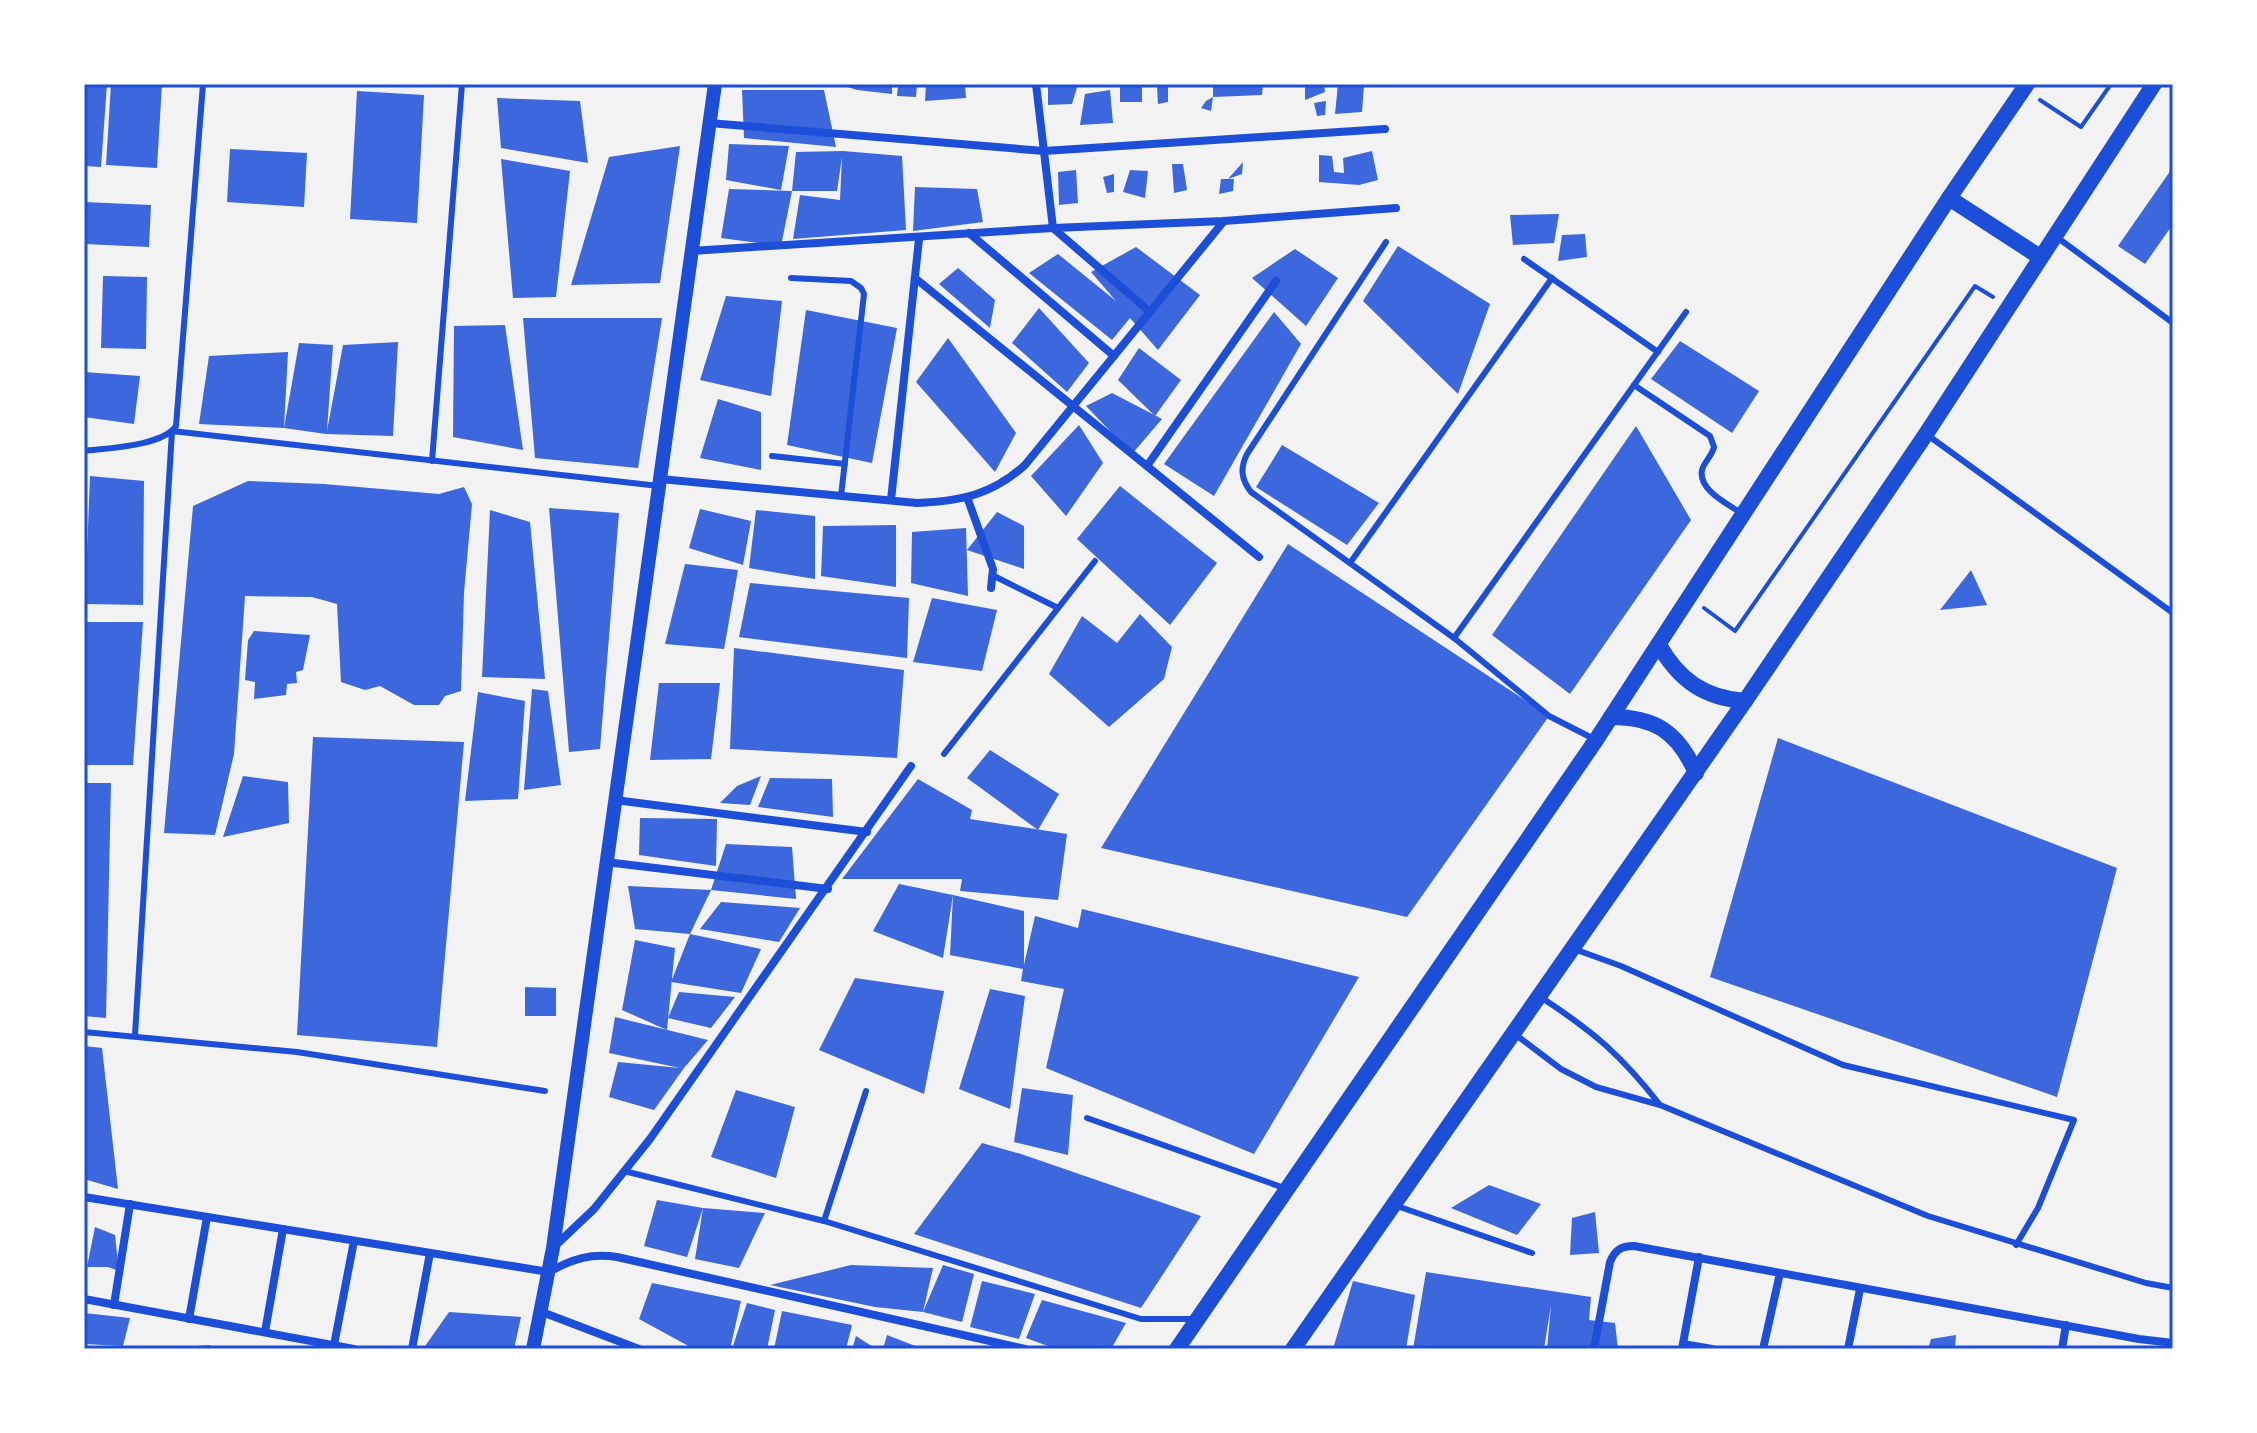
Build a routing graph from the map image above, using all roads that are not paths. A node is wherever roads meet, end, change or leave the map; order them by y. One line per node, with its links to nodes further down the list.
1 (203, 84): 32 (lane)
2 (462, 84): 36 (lane)
3 (715, 84): 7 (street)
4 (1036, 84): 9 (street)
5 (2154, 84): 15 (main road)
6 (2025, 86): 10 (main road)
7 (709, 123): 9 (street); 18 (street)
8 (1385, 129): 9 (street)
9 (1044, 151): 13 (street)
10 (1949, 198): 19 (main road); 43 (main road)
11 (1396, 208): 12 (street)
12 (1224, 221): 13 (street); 25 (street)
13 (1053, 228): 14 (street); 25 (street)
14 (969, 233): 16 (street); 29 (street)
15 (2055, 236): 19 (main road); 27 (lane)
16 (919, 239): 18 (street); 22 (street)
17 (1386, 242): 46 (lane)
18 (691, 251): 39 (street)
19 (2040, 257): 33 (main road)
20 (1524, 259): 23 (lane)
21 (791, 278): 37 (lane)
22 (915, 278): 31 (street); 42 (street)
23 (1552, 278): 28 (lane); 46 (lane)
24 (1276, 281): 38 (street)
25 (1149, 311): 29 (street)
26 (1686, 312): 28 (lane)
27 (2173, 323)
28 (1658, 352): 30 (lane)
29 (1114, 356): 31 (street)
30 (1634, 385): 43 (lane); 51 (lane)
31 (1073, 406): 38 (street); 41 (street)
32 (172, 431): 34 (lane); 36 (lane); 67 (lane)
33 (1926, 434): 50 (lane); 53 (main road)
34 (84, 451)
35 (772, 456): 37 (lane)
36 (432, 461): 39 (lane)
37 (845, 464): 40 (lane)
38 (1147, 466): 44 (street)
39 (659, 483): 40 (street); 59 (street)
40 (841, 496): 42 (street)
41 (967, 497): 42 (street); 47 (street)
42 (891, 500)
43 (1744, 515): 52 (main road)
44 (1259, 557)
45 (1095, 561): 49 (lane)
46 (1350, 563): 51 (lane)
47 (994, 576): 48 (street); 49 (lane)
48 (991, 588)
49 (1058, 608): 56 (lane)
50 (2173, 613)
51 (1454, 638): 55 (lane)
52 (1659, 645): 53 (main road); 54 (main road)
53 (1745, 701): 58 (main road)
54 (1611, 717): 55 (main road); 58 (main road)
55 (1596, 740): 73 (main road)
56 (944, 754)
57 (911, 766): 60 (street)
58 (1696, 773): 63 (main road)
59 (615, 800): 60 (street); 61 (street)
60 (867, 832): 62 (street)
61 (606, 862): 62 (street); 82 (street)
62 (828, 889): 72 (street)
63 (1573, 949): 64 (main road); 81 (lane)
64 (1539, 996): 66 (main road); 70 (lane)
65 (84, 1032): 67 (lane)
66 (1513, 1033): 70 (lane); 76 (main road)
67 (135, 1035): 68 (lane)
68 (545, 1091)
69 (866, 1091): 78 (lane)
70 (1660, 1105): 81 (lane)
71 (1087, 1118): 73 (lane)
72 (624, 1171): 78 (lane); 82 (street)
73 (1287, 1189): 94 (main road)
74 (84, 1197): 75 (street)
75 (130, 1204): 77 (street); 91 (street)
76 (1394, 1205): 84 (lane); 101 (main road)
77 (207, 1217): 79 (street); 93 (street)
78 (824, 1221): 94 (lane)
79 (283, 1229): 80 (street); 96 (street)
80 (354, 1241): 83 (street); 99 (street)
81 (2016, 1245): 88 (lane)
82 (553, 1248): 86 (street)
83 (430, 1253): 86 (street); 103 (street)
84 (1532, 1253)
85 (1699, 1257): 87 (street); 100 (street); 108 (street)
86 (549, 1272): 92 (street); 106 (street)
87 (1780, 1273): 89 (street); 110 (street)
88 (2173, 1288)
89 (1860, 1289): 95 (street); 111 (street)
90 (84, 1299): 91 (street)
91 (114, 1305): 93 (street)
92 (542, 1312): 104 (street); 105 (street)
93 (189, 1319): 96 (street)
94 (1198, 1319): 107 (main road)
95 (2066, 1325): 98 (street); 112 (street)
96 (265, 1332): 99 (street)
97 (2173, 1343): 98 (street)
98 (2139, 1344)
99 (334, 1345): 102 (street)
100 (1682, 1346): 109 (street)
101 (1297, 1348)
102 (354, 1349)
103 (412, 1349)
104 (533, 1349)
105 (639, 1349)
106 (1025, 1349)
107 (1177, 1349)
108 (1594, 1349)
109 (1712, 1349)
110 (1763, 1349)
111 (1848, 1349)
112 (2062, 1349)

